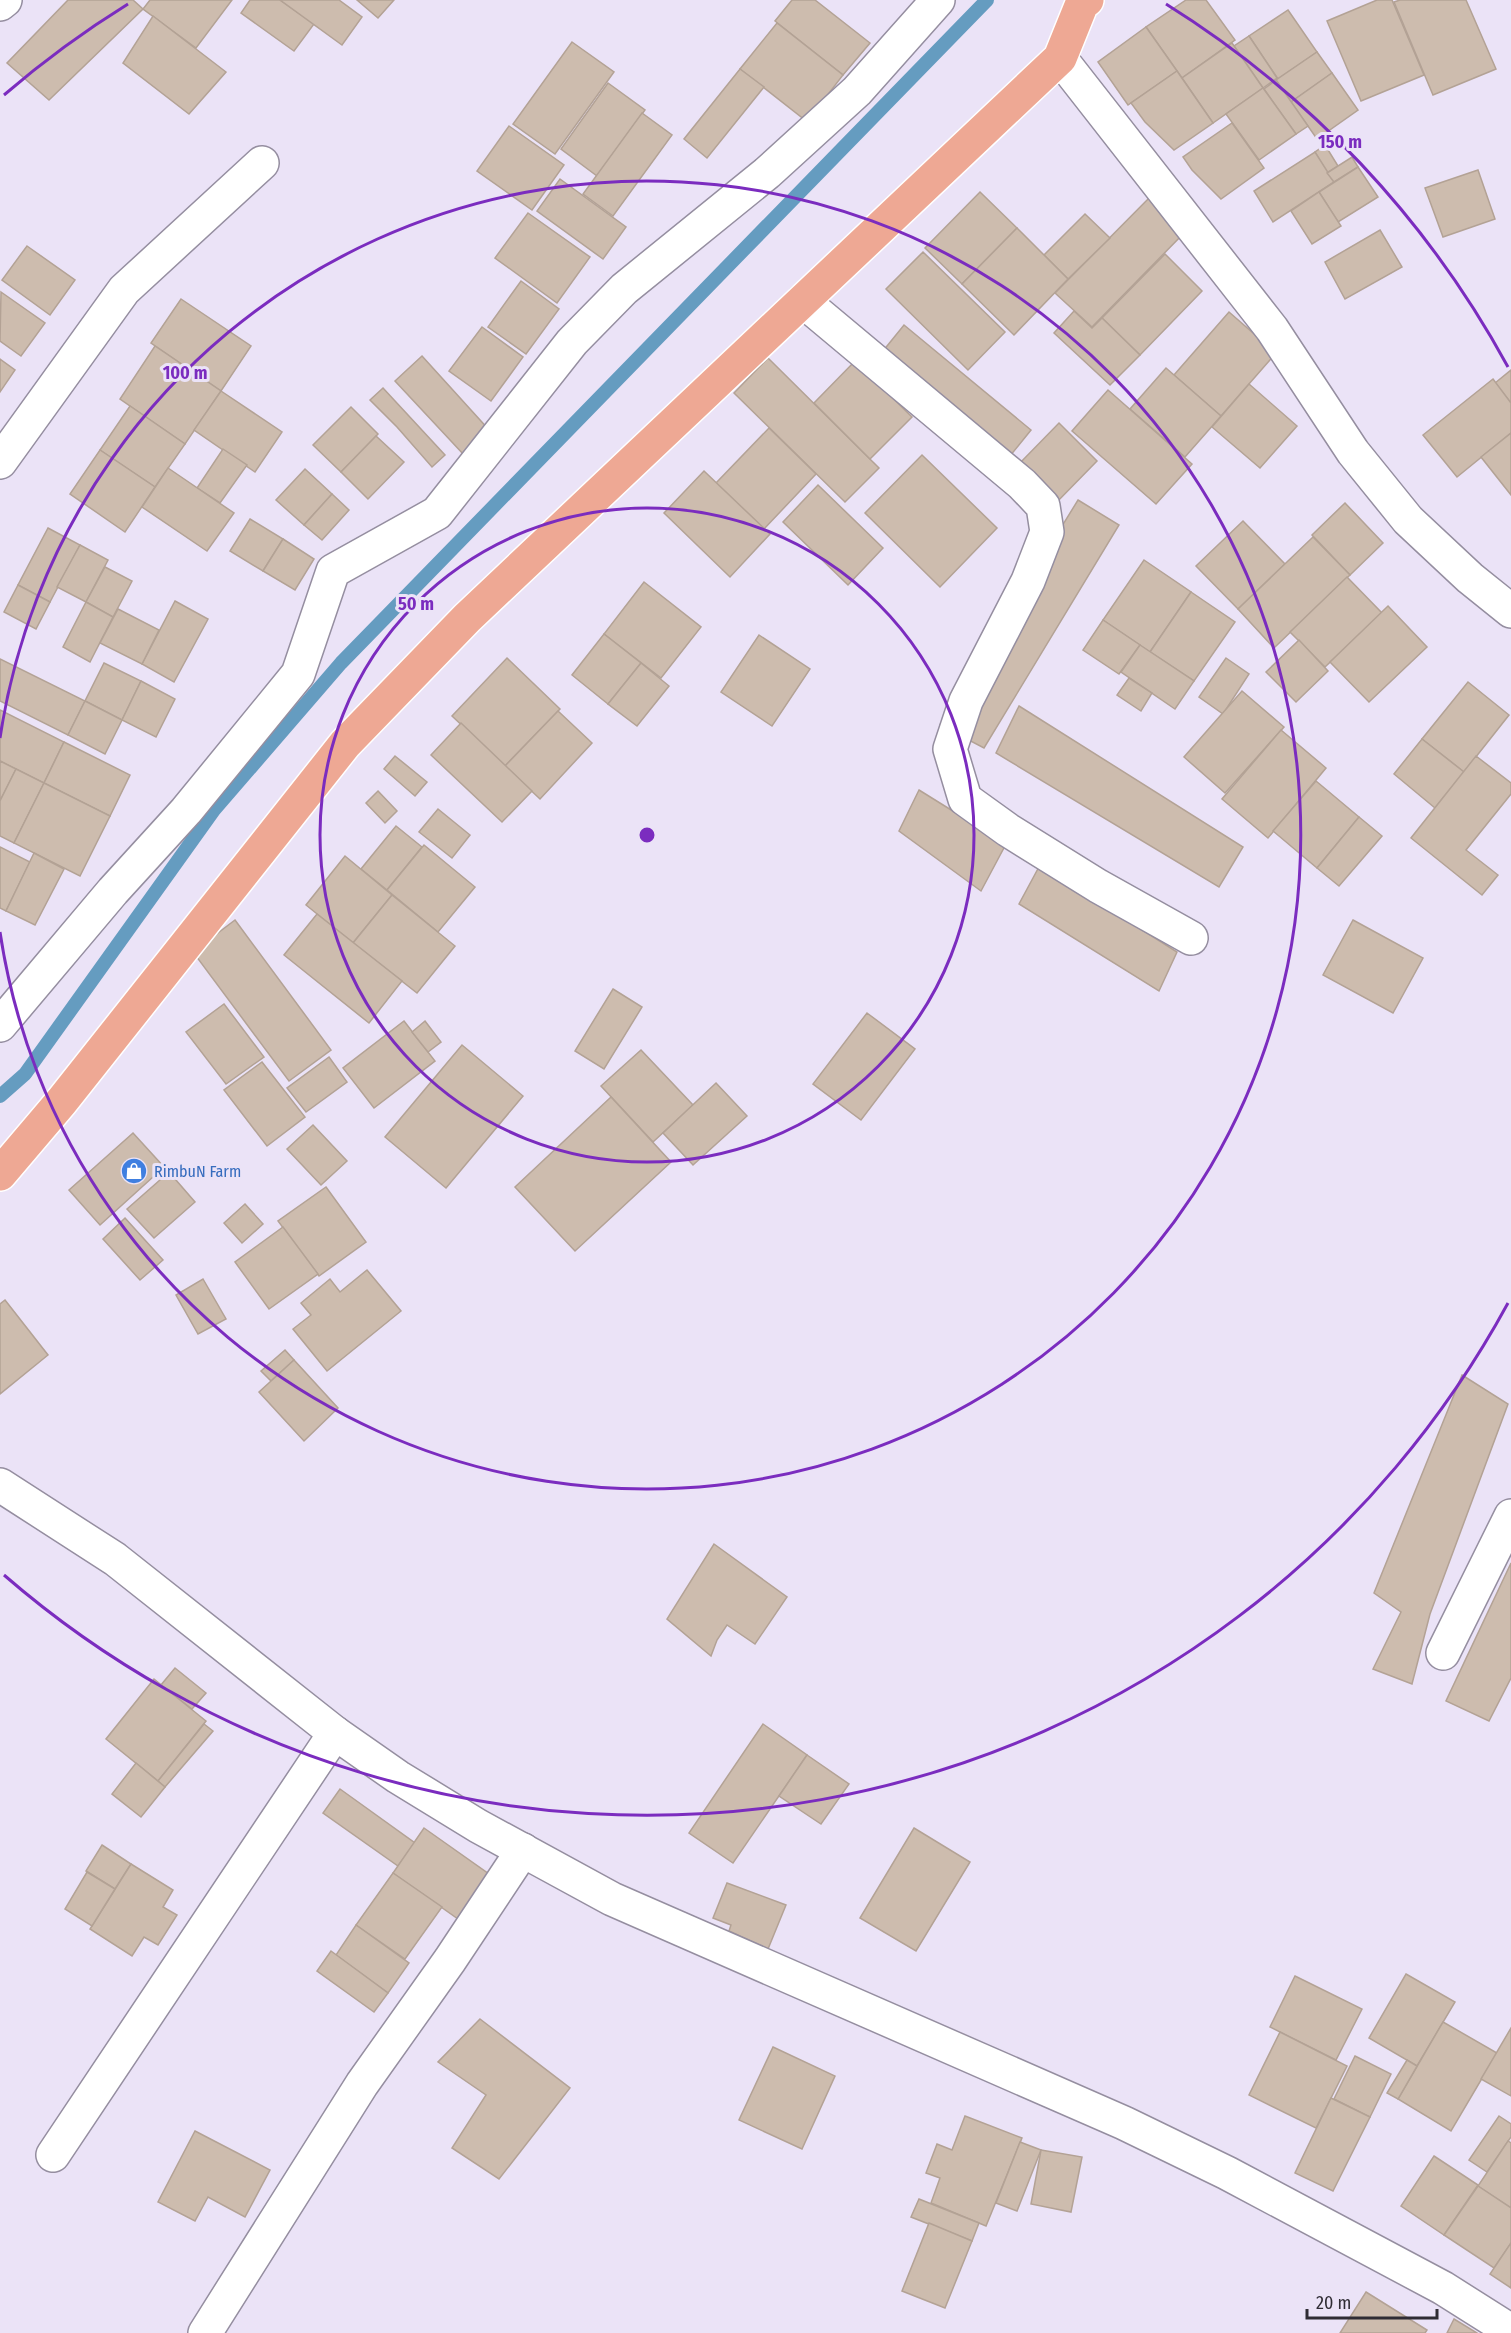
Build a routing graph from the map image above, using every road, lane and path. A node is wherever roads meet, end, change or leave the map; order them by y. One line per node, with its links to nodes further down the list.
1 (5, 0): 4 (street)
2 (939, 0): 11 (street)
3 (1084, 0): 5 (main road)
4 (0, 4)
5 (1060, 58): 7 (main road); 9 (street)
6 (262, 163): 8 (street)
7 (803, 301): 10 (street); 12 (main road)
8 (0, 462)
9 (1511, 611)
10 (1191, 938)
11 (0, 1025)
12 (0, 1174)
13 (0, 1485): 16 (street)
14 (1511, 1516): 15 (street)
15 (1443, 1653)
16 (334, 1734): 17 (street); 18 (street)
17 (523, 1850): 19 (street); 20 (street)
18 (53, 2155)
19 (1511, 2331)
20 (205, 2333)

